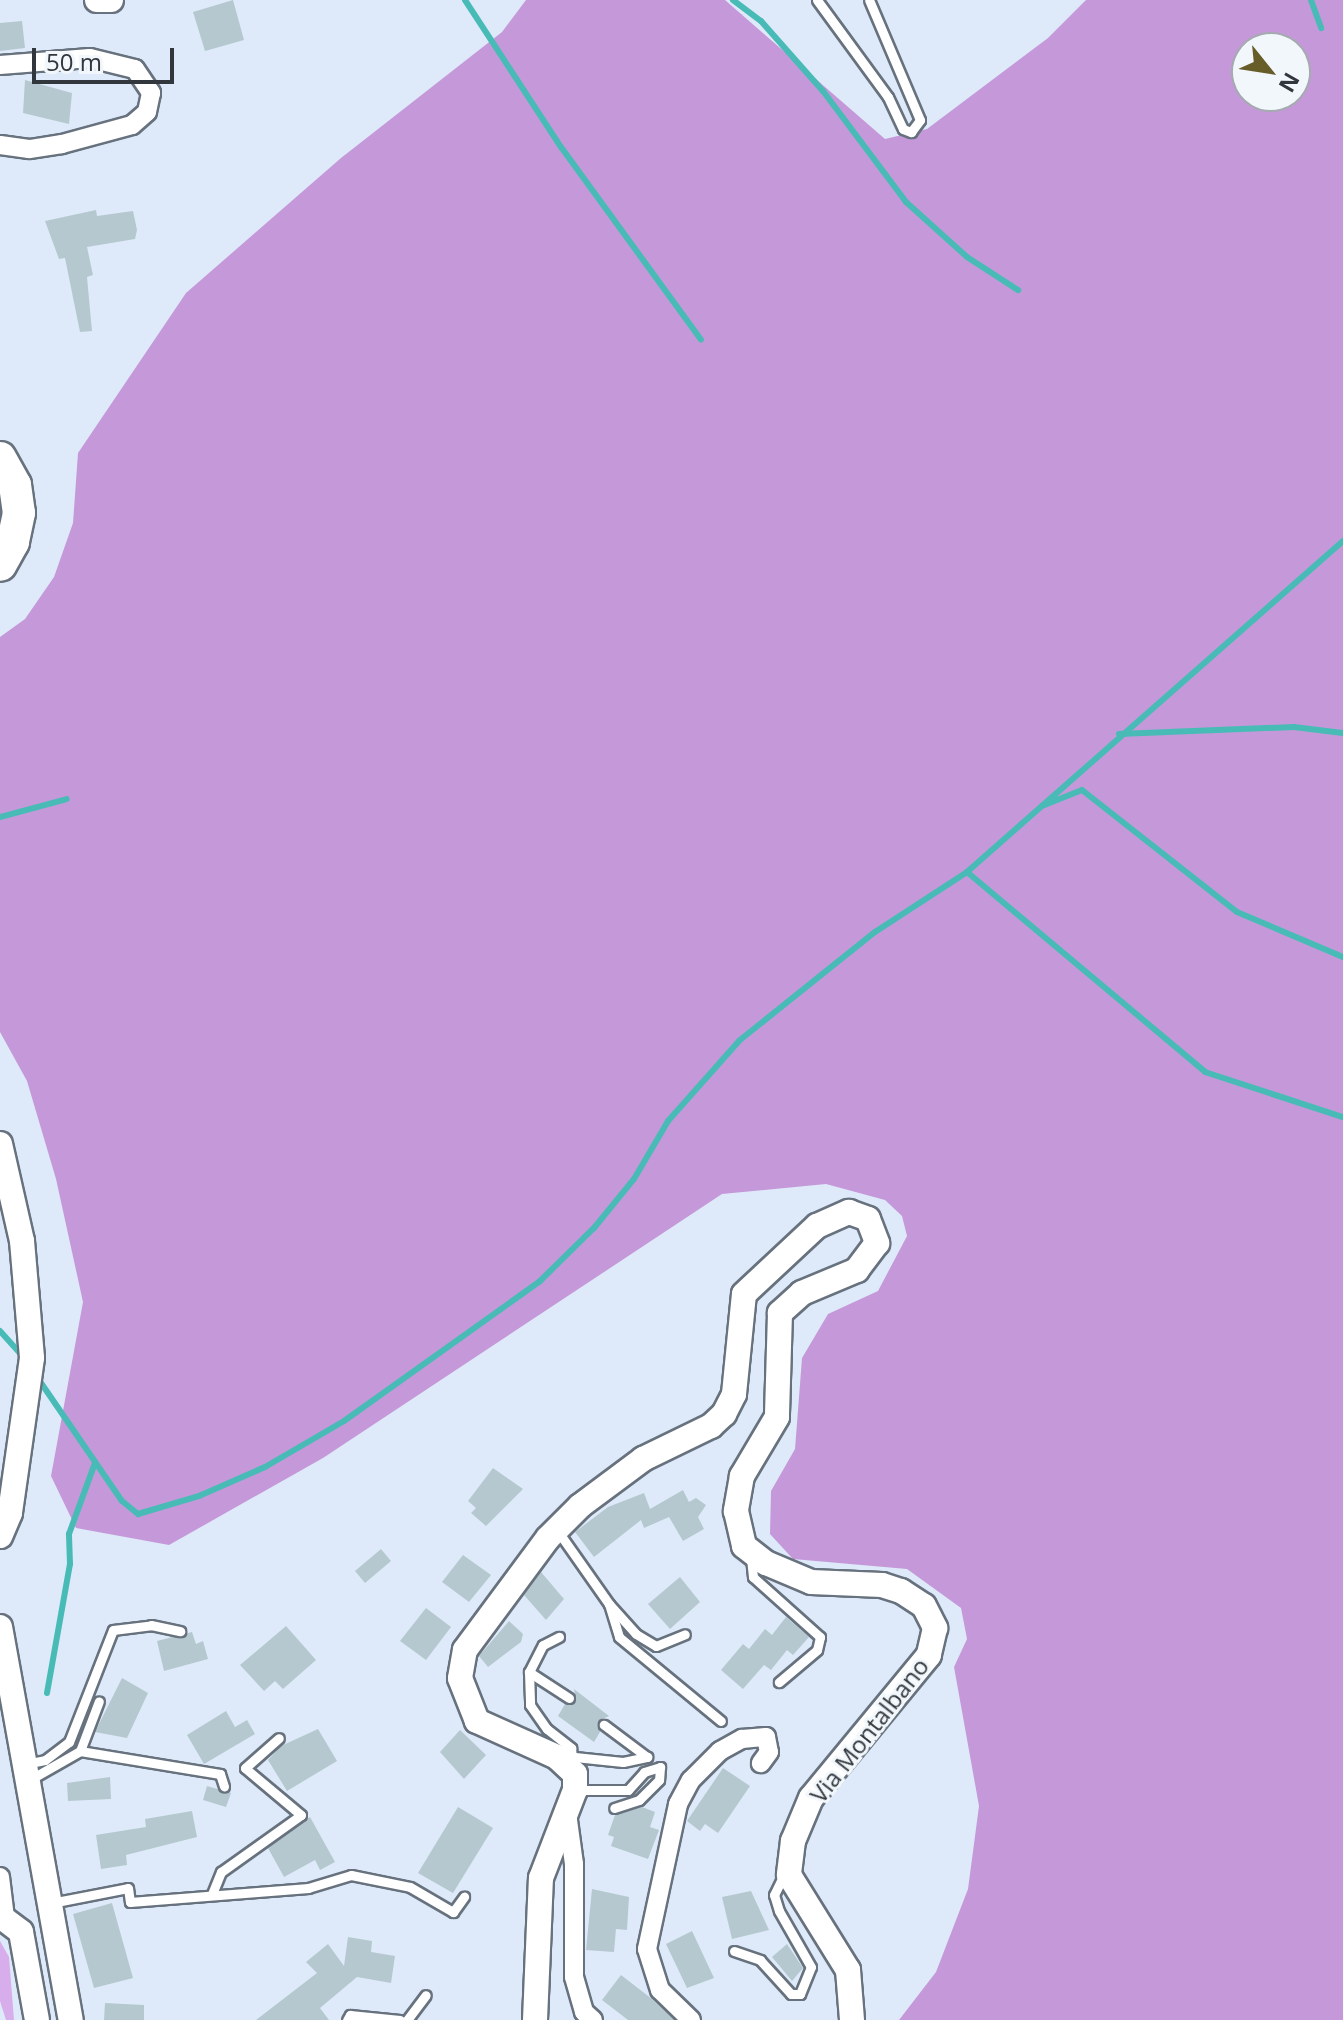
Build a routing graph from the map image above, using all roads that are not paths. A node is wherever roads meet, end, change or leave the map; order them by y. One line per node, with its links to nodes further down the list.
1 (97, 0): 2 (street)
2 (111, 0)
3 (817, 0): 4 (lane)
4 (869, 0)
5 (0, 65): 6 (street)
6 (0, 145)
7 (0, 458): 8 (highway)
8 (0, 565)
9 (0, 1144): 11 (street)
10 (557, 1530): 12 (street); 13 (lane); 28 (street)
11 (0, 1536)
12 (751, 1554): 19 (lane); 31 (street, Via Montalbano)
13 (609, 1604): 16 (lane); 22 (lane)
14 (0, 1627): 27 (street)
15 (180, 1631): 27 (lane)
16 (685, 1634)
17 (559, 1637): 18 (lane)
18 (529, 1672): 20 (lane); 28 (lane)
19 (779, 1682)
20 (569, 1698)
21 (99, 1701): 25 (lane)
22 (721, 1721)
23 (604, 1725): 28 (lane)
24 (279, 1738): 33 (lane)
25 (80, 1751): 27 (lane); 29 (lane)
26 (761, 1763): 47 (street)
27 (26, 1772): 35 (street)
28 (572, 1783): 30 (lane); 45 (street); 46 (street)
29 (224, 1786)
30 (614, 1808)
31 (789, 1862): 37 (lane); 39 (street)
32 (0, 1877): 36 (street)
33 (212, 1894): 34 (lane); 35 (lane)
34 (464, 1897)
35 (51, 1903): 41 (street)
36 (3, 1917): 40 (street)
37 (734, 1951)
38 (426, 1995): 44 (lane)
39 (851, 2018)
40 (37, 2020)
41 (71, 2020)
42 (347, 2020): 43 (lane)
43 (400, 2020)
44 (407, 2020)
45 (535, 2020)
46 (593, 2020)
47 (691, 2020)

